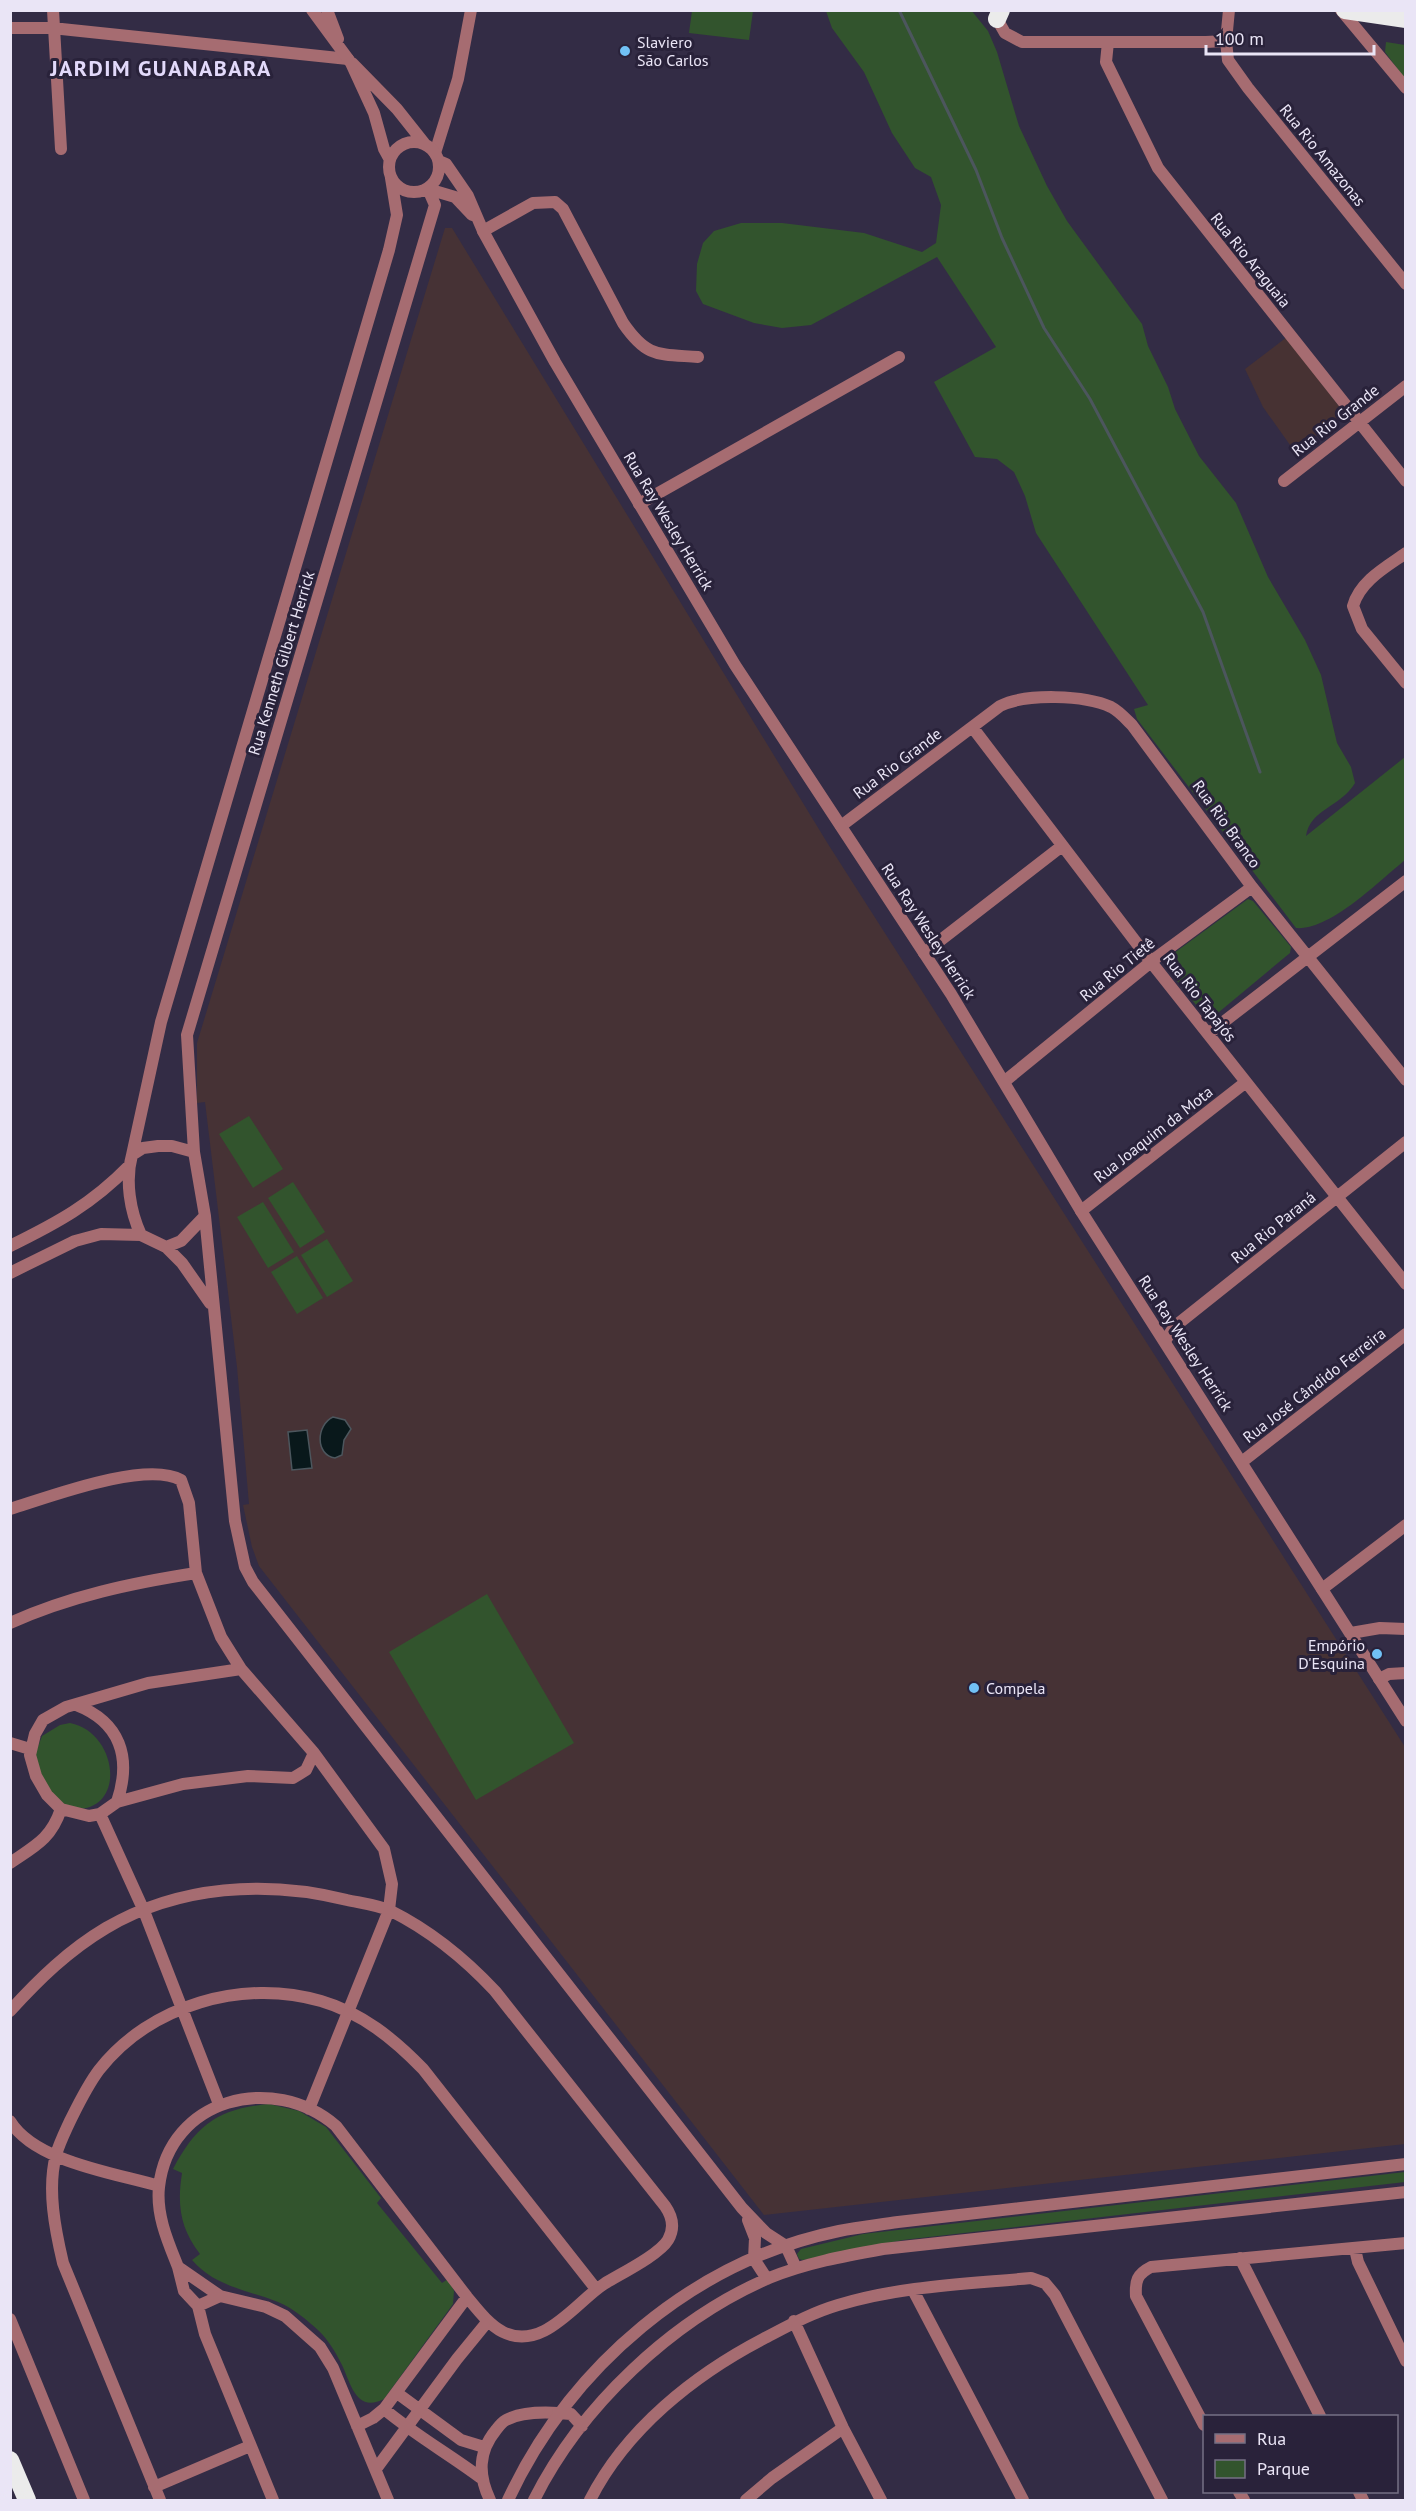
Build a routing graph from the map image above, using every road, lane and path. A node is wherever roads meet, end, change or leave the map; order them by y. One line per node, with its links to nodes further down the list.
1 (52, 10): 10 (street)
2 (312, 10): 13 (street)
3 (327, 10): 13 (street)
4 (471, 10): 17 (street)
5 (1229, 10): 11 (street)
6 (1343, 10): 8 (highway); 14 (street)
7 (998, 13): 12 (street)
8 (1406, 19)
9 (10, 27): 10 (street)
10 (52, 28): 13 (street); 16 (street)
11 (1226, 41): 12 (street); 22 (street, Rua Rio Amazonas)
12 (1108, 42): 26 (street, Rua Rio Araguaia)
13 (349, 61): 15 (street); 18 (street)
14 (1406, 88)
15 (424, 143): 17 (street); 18 (street)
16 (61, 148)
17 (437, 157): 20 (street); 21 (street, Rua Ray Wesley Herrick)
18 (390, 160): 19 (street)
19 (392, 178): 20 (street); 46 (street)
20 (428, 189): 21 (street); 45 (street, Rua Kenneth Gilbert Herrick)
21 (480, 226): 23 (street); 29 (street, Rua Ray Wesley Herrick)
22 (1406, 284)
23 (698, 357)
24 (899, 357): 29 (street)
25 (1406, 386): 26 (street, Rua Rio Grande)
26 (1360, 422): 27 (street, Rua Rio Grande); 28 (street, Rua Rio Araguaia)
27 (1284, 481)
28 (1406, 481)
29 (639, 504): 33 (street, Rua Ray Wesley Herrick)
30 (1406, 553): 31 (street)
31 (1406, 683)
32 (973, 728): 33 (street, Rua Rio Grande); 34 (street, Rua Rio Tapajós); 36 (street, Rua Rio Branco)
33 (841, 826): 37 (street, Rua Ray Wesley Herrick)
34 (1062, 846): 37 (street); 39 (street, Rua Rio Tapajós)
35 (1406, 881): 38 (street)
36 (1252, 887): 38 (street, Rua Rio Branco); 39 (street, Rua Rio Tietê)
37 (924, 953): 42 (street, Rua Ray Wesley Herrick)
38 (1307, 956): 40 (street); 41 (street, Rua Rio Branco)
39 (1151, 962): 40 (street, Rua Rio Tapajós); 42 (street, Rua Rio Tietê)
40 (1208, 1034): 43 (street, Rua Rio Tapajós)
41 (1406, 1080)
42 (1005, 1081): 48 (street, Rua Ray Wesley Herrick)
43 (1246, 1082): 47 (street, Rua Rio Tapajós); 48 (street, Rua Joaquim da Mota)
44 (1406, 1142): 47 (street, Rua Rio Paraná)
45 (194, 1152): 46 (street); 49 (street)
46 (130, 1160): 50 (street); 51 (street)
47 (1338, 1197): 54 (street, Rua Rio Tapajós); 57 (street, Rua Rio Paraná)
48 (1081, 1211): 57 (street, Rua Ray Wesley Herrick)
49 (205, 1216): 52 (street); 55 (street)
50 (141, 1235): 52 (street); 53 (street)
51 (10, 1246)
52 (166, 1247): 55 (street)
53 (10, 1273)
54 (1406, 1284)
55 (212, 1307): 90 (street)
56 (1406, 1334): 58 (street, Rua José Cândido Ferreira)
57 (1165, 1341): 58 (street, Rua Ray Wesley Herrick)
58 (1243, 1461): 62 (street, Rua Ray Wesley Herrick)
59 (10, 1509): 61 (street)
60 (1406, 1525): 62 (street)
61 (196, 1573): 63 (street); 66 (street)
62 (1322, 1589): 65 (street, Rua Ray Wesley Herrick)
63 (10, 1623)
64 (1406, 1629): 65 (street)
65 (1351, 1633): 68 (street, Rua Ray Wesley Herrick)
66 (241, 1669): 69 (street); 73 (street)
67 (1406, 1673): 68 (street)
68 (1379, 1679): 70 (street, Rua Ray Wesley Herrick)
69 (76, 1705): 72 (street); 74 (street)
70 (1405, 1716)
71 (10, 1743): 72 (street)
72 (30, 1749): 75 (street)
73 (314, 1753): 74 (street); 78 (street)
74 (117, 1802): 76 (street)
75 (61, 1809): 76 (street); 77 (street)
76 (100, 1814): 79 (street)
77 (10, 1863)
78 (389, 1910): 79 (street); 82 (street); 99 (street)
79 (144, 1911): 80 (street); 81 (street)
80 (183, 2007): 82 (street); 83 (street); 86 (street)
81 (10, 2011)
82 (350, 2014): 84 (street); 99 (street)
83 (219, 2104): 84 (street); 88 (street)
84 (309, 2109): 102 (street)
85 (10, 2121): 86 (street)
86 (56, 2156): 88 (street); 123 (street)
87 (1406, 2164): 92 (street)
88 (159, 2186): 96 (street)
89 (1406, 2192): 97 (street)
90 (742, 2208): 92 (street); 95 (street)
91 (1406, 2243): 93 (street)
92 (786, 2246): 95 (street); 97 (street)
93 (1355, 2249): 94 (street); 107 (street)
94 (1240, 2258): 112 (street); 113 (street)
95 (754, 2259): 98 (street); 111 (street)
96 (178, 2267): 101 (street); 103 (street)
97 (796, 2268): 98 (street)
98 (767, 2279): 115 (street)
99 (596, 2289): 105 (street)
100 (913, 2290): 106 (street); 137 (street); 138 (street)
101 (220, 2296): 103 (street); 114 (street)
102 (466, 2297): 105 (street); 108 (street)
103 (198, 2306): 118 (street)
104 (10, 2319): 127 (street)
105 (488, 2321): 110 (street)
106 (794, 2321): 117 (street); 134 (street)
107 (1406, 2361)
108 (397, 2393): 109 (street); 110 (street)
109 (384, 2409): 114 (street); 116 (street)
110 (421, 2410): 116 (street); 119 (street)
111 (558, 2413): 115 (street); 119 (street); 132 (street)
112 (1319, 2415)
113 (1203, 2423)
114 (357, 2426): 121 (street)
115 (582, 2426): 133 (street)
116 (407, 2428): 121 (street); 122 (street)
117 (843, 2428): 135 (street); 136 (street)
118 (250, 2446): 123 (street); 129 (street)
119 (484, 2447): 122 (street)
120 (10, 2460): 126 (highway)
121 (376, 2469): 130 (street)
122 (481, 2478): 131 (street)
123 (154, 2487): 128 (street)
124 (10, 2492): 125 (highway)
125 (14, 2500)
126 (27, 2500)
127 (84, 2500)
128 (160, 2500)
129 (273, 2500)
130 (388, 2500)
131 (490, 2500)
132 (508, 2500)
133 (534, 2500)
134 (590, 2500)
135 (746, 2500)
136 (881, 2500)
137 (1023, 2500)
138 (1162, 2500)

